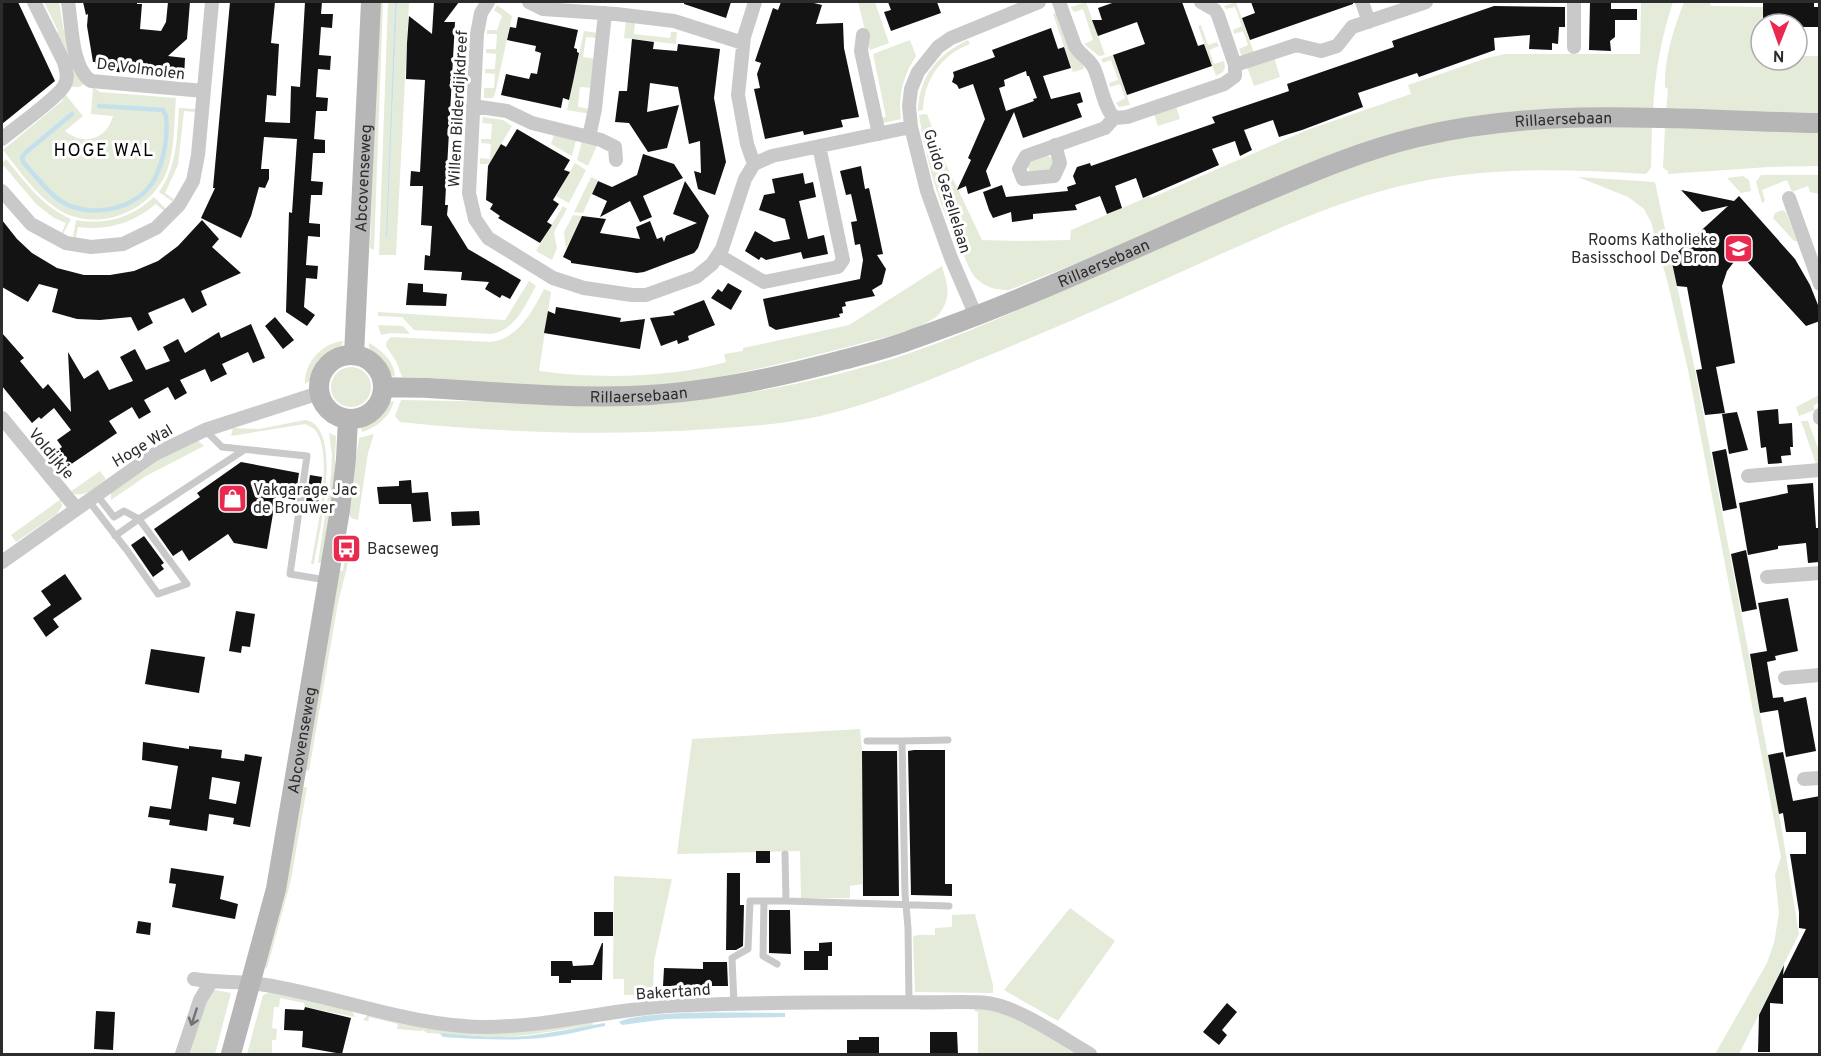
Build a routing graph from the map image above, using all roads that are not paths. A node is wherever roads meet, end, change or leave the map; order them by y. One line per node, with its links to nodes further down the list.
1 (34, 2): 21 (street)
2 (68, 2): 21 (street)
3 (212, 2): 22 (street, De Volmolen)
4 (371, 2): 39 (street, Abcovenseweg)
5 (488, 2): 23 (street, Willem Bilderdijkdreef)
6 (529, 2): 15 (street)
7 (755, 2): 18 (street)
8 (1039, 2): 14 (street, Guido Gezellelaan)
9 (1059, 2): 24 (street)
10 (1202, 2): 20 (street)
11 (1362, 2): 16 (street)
12 (1426, 2): 16 (street)
13 (1574, 2): 19 (street)
14 (1015, 6): 26 (street, Guido Gezellelaan)
15 (605, 13): 18 (street); 28 (street)
16 (1369, 22): 20 (street)
17 (863, 35): 27 (street)
18 (743, 43): 33 (street)
19 (1574, 47)
20 (1235, 65): 24 (street)
21 (73, 70): 22 (street, De Volmolen); 29 (street)
22 (204, 91): 34 (street, De Volmolen)
23 (473, 106): 28 (street); 36 (street, Willem Bilderdijkdreef)
24 (1114, 118): 30 (street)
25 (1820, 123): 38 (street, Rillaersebaan)
26 (911, 127): 27 (street); 38 (street, Guido Gezellelaan)
27 (879, 134): 31 (street)
28 (589, 137): 32 (street)
29 (2, 139)
30 (1055, 145)
31 (819, 146): 33 (street); 36 (street)
32 (616, 160)
33 (754, 164): 36 (street, Willem Bilderdijkdreef)
34 (2, 191)
35 (1789, 198): 37 (street)
36 (718, 255)
37 (1820, 284)
38 (976, 316): 40 (street, Rillaersebaan)
39 (354, 355): 40 (street); 41 (street)
40 (383, 387): 43 (street)
41 (319, 393): 43 (street); 44 (street, Hoge Wal)
42 (2, 418): 48 (street, Voldijkje)
43 (348, 419): 54 (street, Abcovenseweg)
44 (205, 430): 45 (lane); 48 (street, Hoge Wal)
45 (244, 450): 49 (lane); 54 (lane)
46 (1820, 470): 47 (street)
47 (1748, 476)
48 (87, 501): 49 (lane); 50 (lane); 51 (street, Hoge Wal)
49 (139, 519): 50 (lane); 50 (lane)
50 (116, 536)
51 (2, 562)
52 (1820, 573): 53 (street)
53 (1767, 578)
54 (328, 581): 70 (street, Abcovenseweg)
55 (1820, 675): 56 (street)
56 (1785, 678)
57 (948, 740): 59 (lane)
58 (867, 741): 59 (lane)
59 (902, 741): 65 (lane)
60 (1820, 778): 61 (street)
61 (1803, 779)
62 (785, 854): 64 (lane)
63 (764, 901): 64 (lane); 67 (lane); 72 (lane)
64 (786, 901): 65 (lane)
65 (906, 906): 66 (lane); 71 (lane)
66 (949, 906)
67 (777, 964)
68 (194, 979): 69 (street)
69 (211, 981): 70 (street); 73 (street, one-way to 73)
70 (250, 984): 72 (street, Bakertand); 74 (street, Abcovenseweg)
71 (909, 1002): 72 (street, Bakertand); 75 (street, Bakertand)
72 (734, 1004)
73 (182, 1054)
74 (231, 1054)
75 (1090, 1054)

